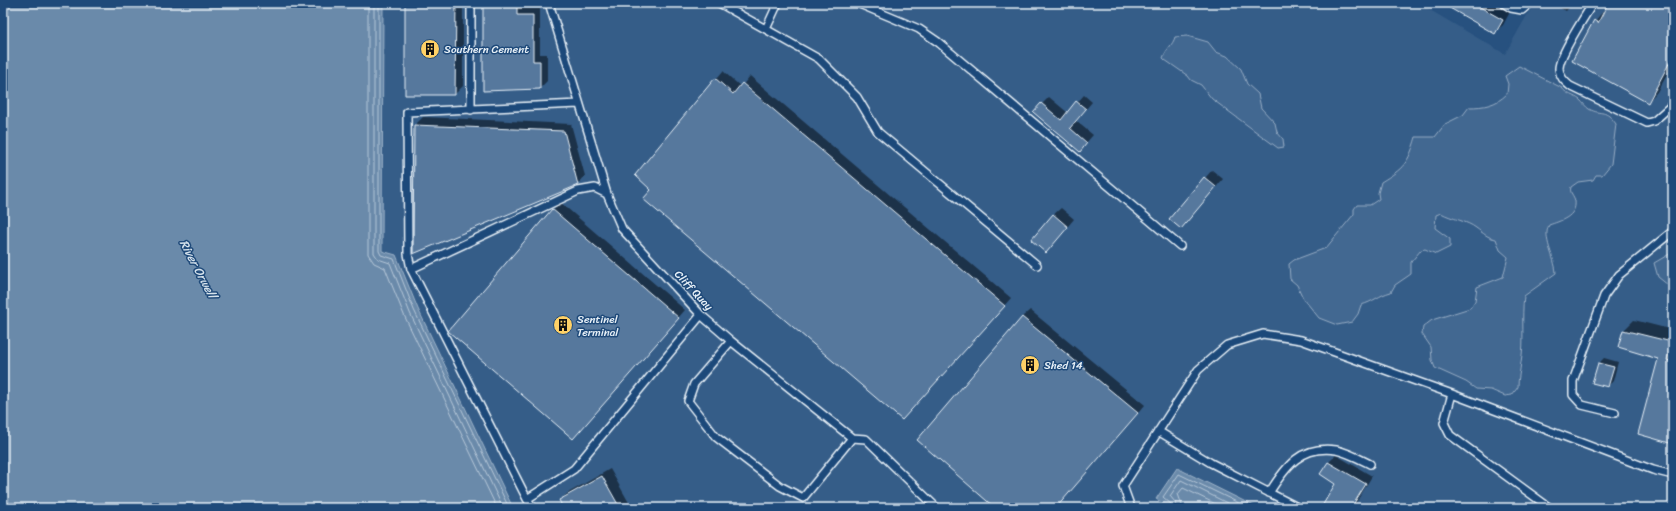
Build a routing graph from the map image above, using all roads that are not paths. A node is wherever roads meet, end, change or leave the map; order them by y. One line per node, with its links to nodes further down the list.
1 (472, 3): 12 (lane)
2 (549, 3): 10 (lane, Cliff Quay)
3 (719, 3): 9 (lane)
4 (778, 3): 9 (lane)
5 (857, 3): 15 (lane)
6 (1503, 3): 7 (lane)
7 (1530, 3)
8 (1592, 3): 11 (lane)
9 (766, 29): 16 (lane)
10 (579, 104): 12 (lane); 13 (lane, Cliff Quay)
11 (1673, 104)
12 (470, 110): 17 (lane)
13 (607, 194): 17 (lane); 18 (lane, Cliff Quay)
14 (1673, 230): 21 (lane)
15 (1180, 246)
16 (1037, 264)
17 (411, 269): 27 (lane)
18 (701, 315): 19 (lane, Cliff Quay); 27 (lane)
19 (731, 342): 23 (lane, Cliff Quay); 23 (lane)
20 (1452, 394): 22 (lane); 25 (lane); 32 (lane)
21 (1615, 413)
22 (1158, 431): 26 (lane); 30 (lane)
23 (852, 438): 29 (lane, Cliff Quay)
24 (1370, 464): 26 (lane)
25 (1673, 475)
26 (1269, 493): 31 (lane)
27 (527, 499): 28 (lane)
28 (533, 508)
29 (937, 508)
30 (1131, 508)
31 (1299, 508)
32 (1550, 508)

